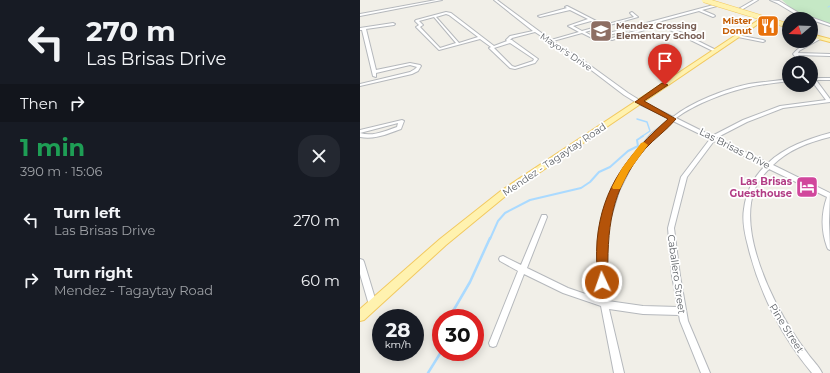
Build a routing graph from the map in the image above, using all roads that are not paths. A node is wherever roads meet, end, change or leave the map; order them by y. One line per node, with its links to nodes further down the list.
1 (411, 0): 10 (street)
2 (441, 0): 10 (street)
3 (495, 0): 31 (street, Mayor's Drive)
4 (700, 0): 9 (main road)
5 (704, 0): 24 (main road, bridge)
6 (708, 0): 12 (main road)
7 (756, 0): 12 (street)
8 (771, 0): 26 (street)
9 (716, 5): 11 (street); 12 (main road)
10 (414, 6): 14 (street)
11 (700, 10): 17 (street); 23 (street)
12 (738, 11): 19 (main road)
13 (632, 13): 18 (street)
14 (360, 15)
15 (434, 16): 35 (street); 42 (street); 42 (street)
16 (540, 16): 21 (street)
17 (713, 16)
18 (636, 17): 20 (street); 23 (street)
19 (764, 18): 25 (main road); 34 (main road, Mendez - Tagaytay Road)
20 (629, 19): 27 (street); 28 (street)
21 (590, 20): 27 (street); 32 (street)
22 (393, 24): 29 (street)
23 (649, 24): 28 (street)
24 (782, 24)
25 (782, 24)
26 (830, 25)
27 (603, 26): 32 (street)
28 (640, 26): 32 (street); 37 (street)
29 (362, 29): 47 (street)
30 (670, 29): 44 (street)
31 (536, 31): 39 (street, Mayor's Drive); 41 (street)
32 (583, 32): 39 (street)
33 (818, 35): 38 (main road)
34 (738, 36): 40 (street); 44 (main road, Mendez - Tagaytay Road)
35 (480, 38): 42 (street); 43 (street)
36 (820, 38): 38 (main road); 45 (street)
37 (611, 39)
38 (830, 39)
39 (550, 41): 55 (street, Mayor's Drive)
40 (763, 41)
41 (511, 42): 43 (street); 43 (street)
42 (458, 44)
43 (493, 47)
44 (716, 51): 55 (main road, Mendez - Tagaytay Road)
45 (796, 54): 46 (street)
46 (830, 55)
47 (374, 72): 50 (street); 50 (street)
48 (818, 78): 49 (street)
49 (830, 79)
50 (376, 81): 52 (street)
51 (782, 81): 56 (street)
52 (360, 85)
53 (818, 86): 54 (street)
54 (830, 101): 60 (street, Caballero Street)
55 (639, 102): 56 (street, Las Brisas Drive); 69 (main road, Mendez - Tagaytay Road)
56 (673, 119): 60 (street, Las Brisas Drive); 68 (street)
57 (360, 132): 58 (street)
58 (360, 135)
59 (830, 135): 61 (street, Pine Street)
60 (714, 137): 61 (street, Las Brisas Drive); 70 (street, Caballero Street)
61 (768, 165): 62 (street, Las Brisas Drive); 75 (street, Pine Street)
62 (830, 196): 64 (street)
63 (544, 217): 67 (street)
64 (830, 247)
65 (503, 259): 67 (street)
66 (360, 262): 69 (street)
67 (523, 270): 68 (street); 72 (street)
68 (605, 304): 70 (street); 73 (street)
69 (373, 305): 71 (main road, Mendez - Tagaytay Road)
70 (682, 311): 74 (street, Caballero Street)
71 (360, 316)
72 (493, 343)
73 (619, 373)
74 (706, 373)
75 (818, 373)

